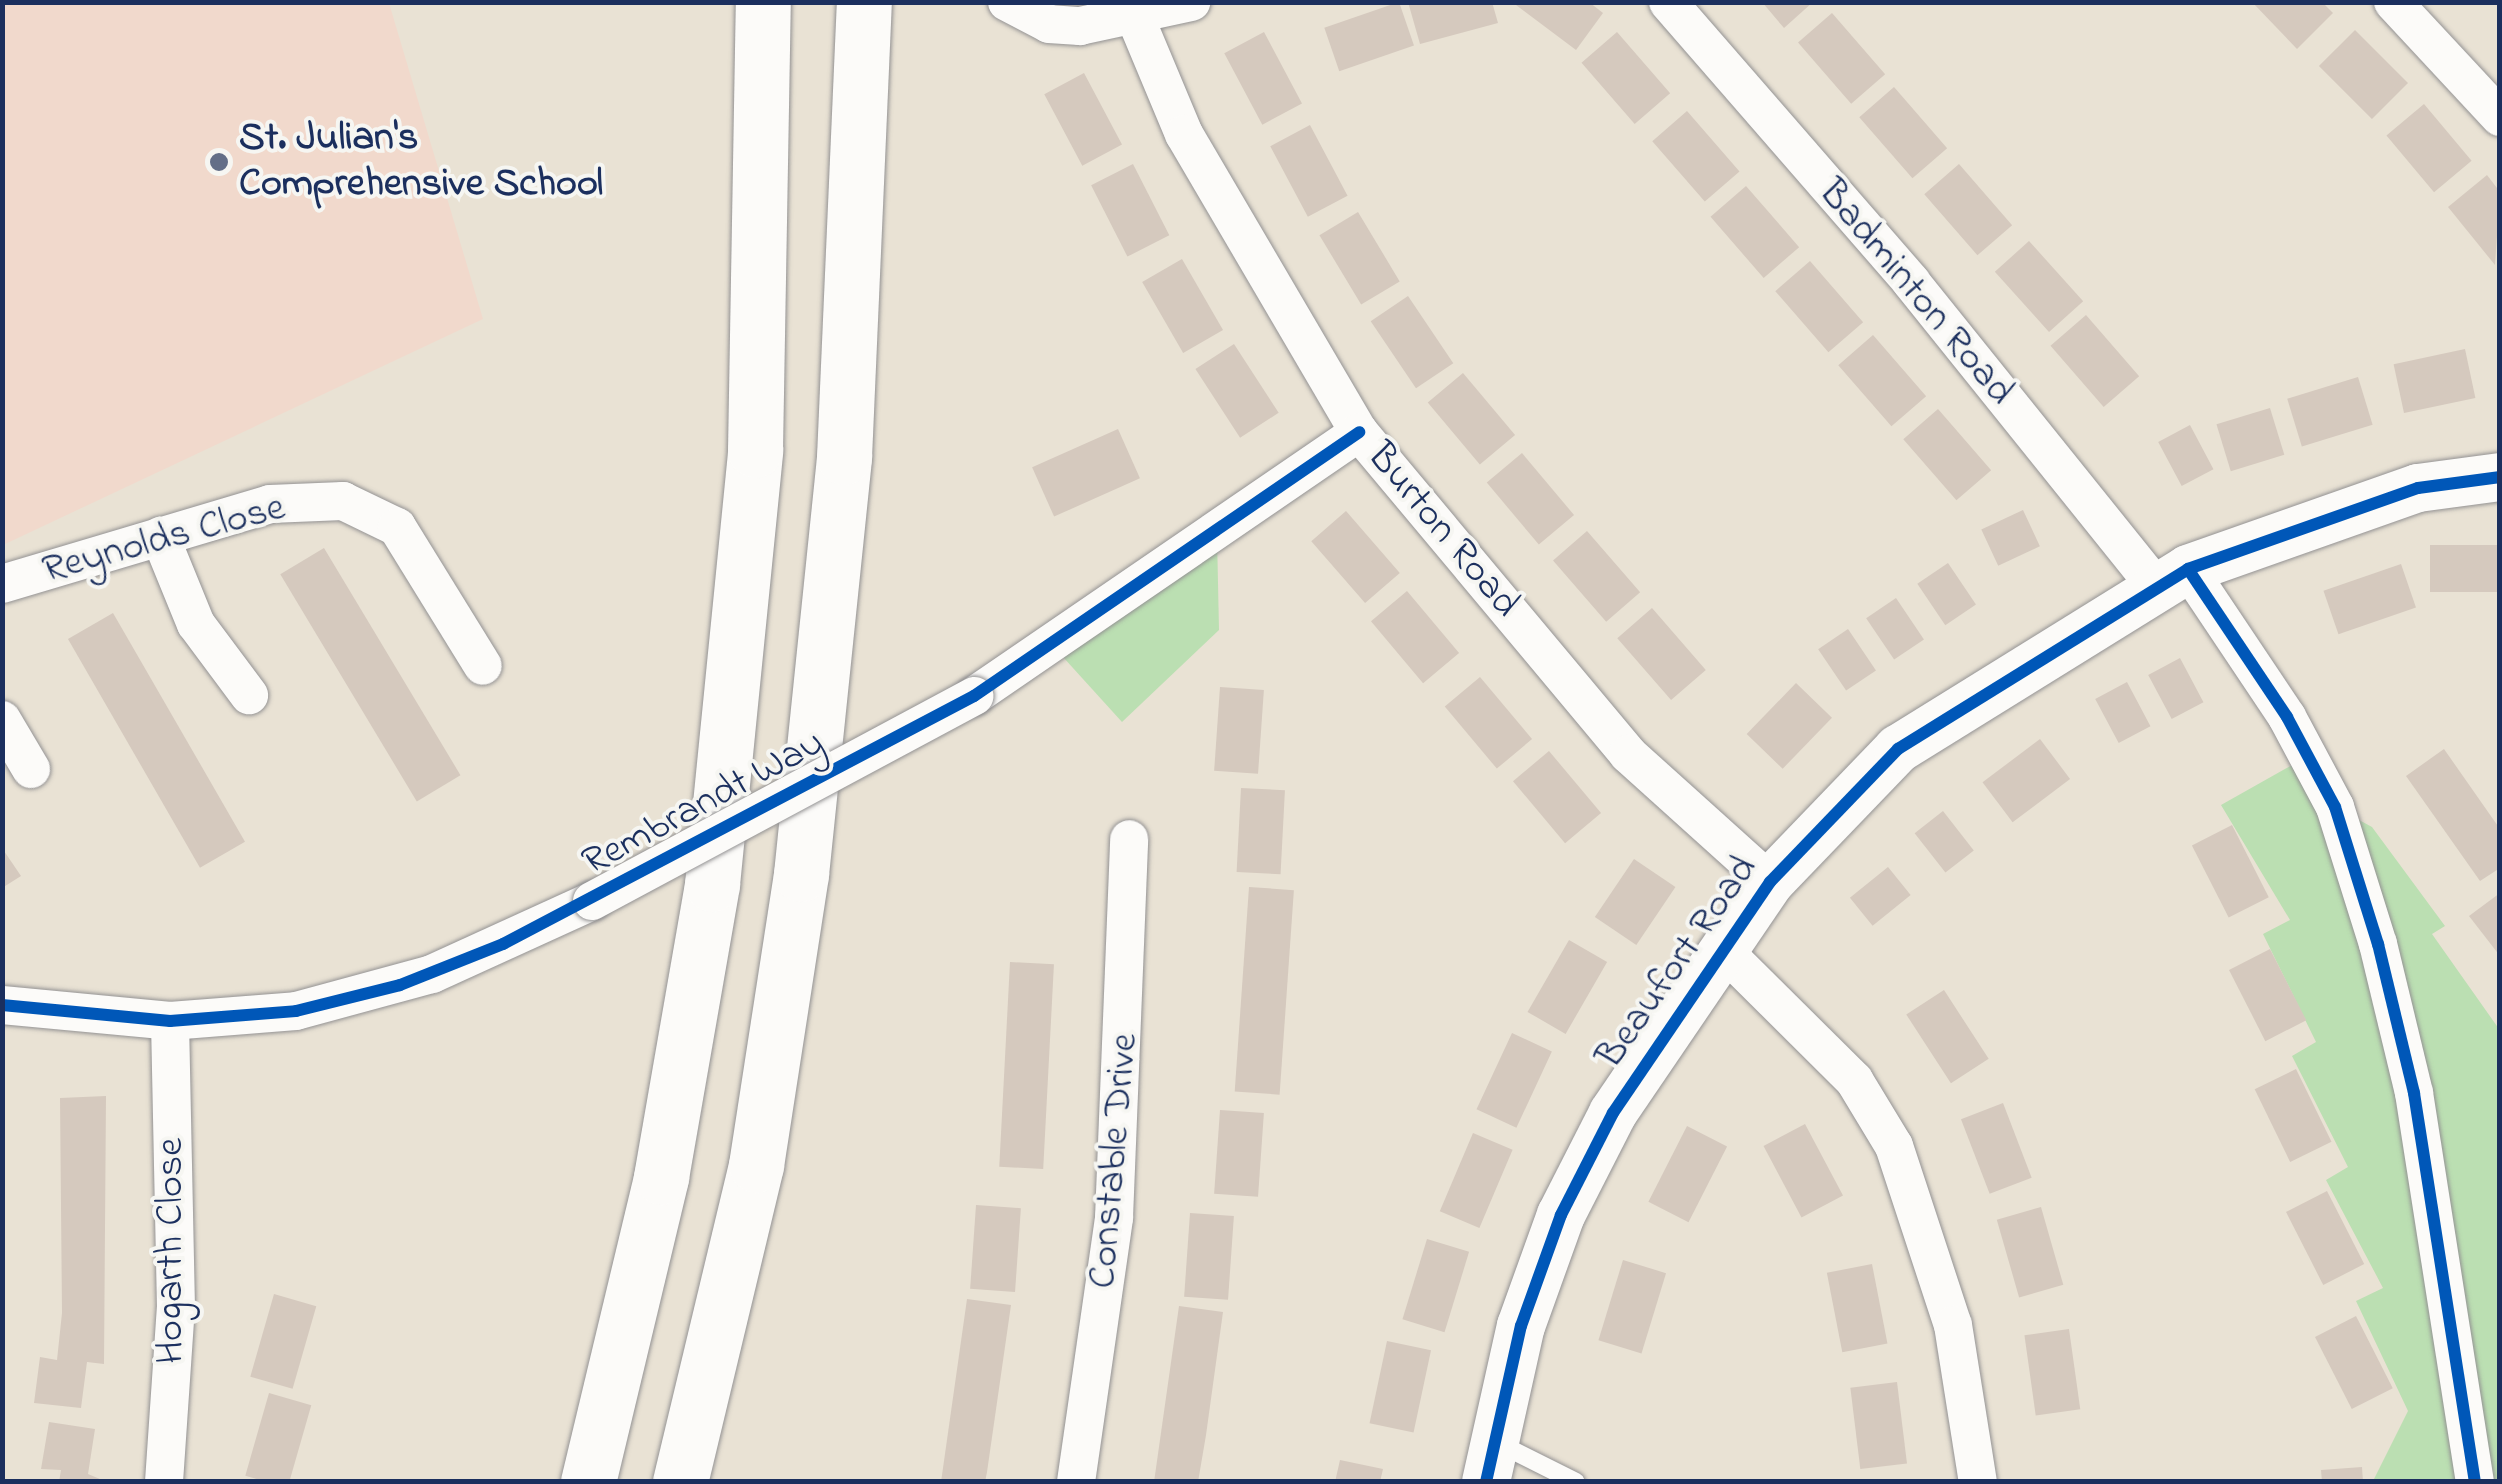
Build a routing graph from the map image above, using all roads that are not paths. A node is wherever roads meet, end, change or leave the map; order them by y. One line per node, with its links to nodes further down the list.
1 (763, 2): 27 (highway)
2 (853, 2): 9 (highway)
3 (864, 2): 9 (highway)
4 (1007, 2): 8 (street)
5 (1191, 2): 8 (street)
6 (1668, 2): 14 (street, Badminton Road)
7 (2393, 2): 10 (street)
8 (1135, 18): 11 (street, Burton Road)
9 (855, 108): 28 (highway)
10 (2500, 116)
11 (1359, 432): 21 (street, Burton Road); 24 (street, Rembrandt Way, bridge)
12 (2500, 476): 14 (street, Beaufort Road)
13 (160, 536): 15 (street, Reynolds Close); 16 (street, Reynolds Close); 17 (street)
14 (2172, 578): 21 (street, Beaufort Road); 32 (street, Badminton Road)
15 (2, 584)
16 (483, 666)
17 (249, 695)
18 (2, 720): 19 (street)
19 (31, 769)
20 (1129, 839): 29 (street, Constable Drive)
21 (1770, 882): 22 (street, Beaufort Road)
22 (1723, 950): 25 (street, Beaufort Road); 31 (street)
23 (2, 1004): 24 (street, Rembrandt Way)
24 (170, 1021): 26 (street, Hogarth Close)
25 (1490, 1462): 30 (lane)
26 (164, 1482)
27 (588, 1482)
28 (680, 1482)
29 (1076, 1482)
30 (1576, 1482)
31 (1978, 1482)
32 (2475, 1482)

